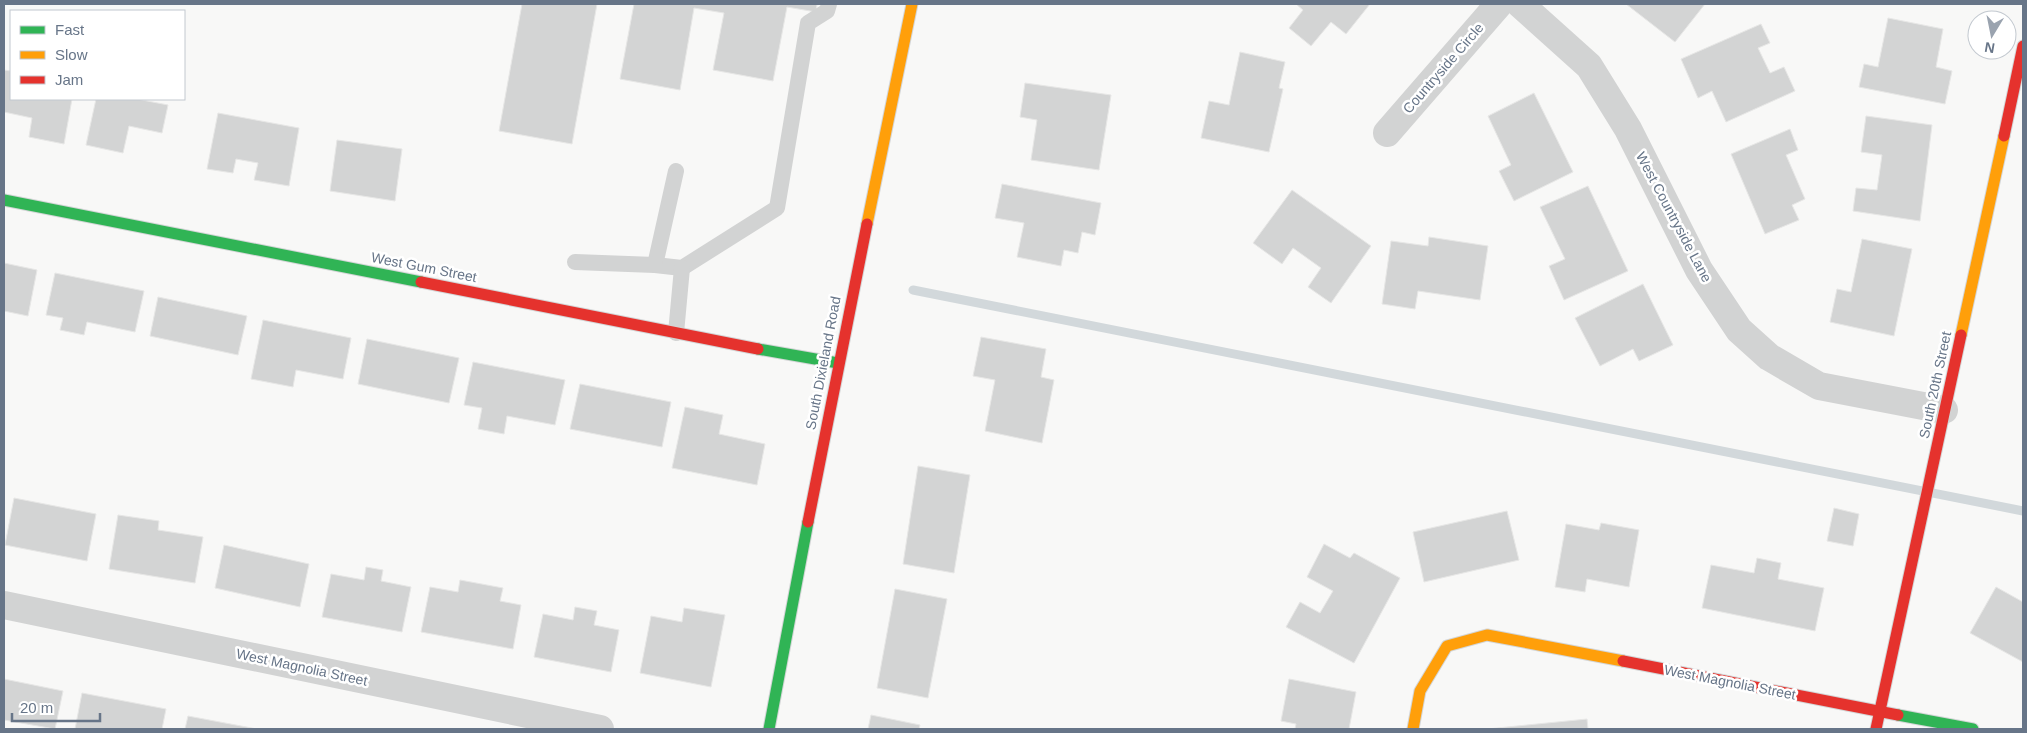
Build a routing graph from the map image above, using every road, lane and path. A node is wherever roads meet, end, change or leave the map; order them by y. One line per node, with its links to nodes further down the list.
1 (829, 4): 11 (lane)
2 (912, 4): 13 (street, South Dixieland Road)
3 (1499, 4): 6 (street, Countryside Circle)
4 (1520, 4): 14 (street, West Countryside Lane)
5 (2023, 46): 14 (street, South 20th Street)
6 (1387, 133)
7 (676, 171): 10 (lane)
8 (4, 200): 12 (street, West Gum Street)
9 (575, 262): 10 (lane)
10 (656, 265): 11 (lane)
11 (682, 268): 12 (lane)
12 (676, 332): 13 (street, West Gum Street)
13 (838, 362): 18 (street, South Dixieland Road)
14 (1944, 410): 16 (street, South 20th Street)
15 (4, 605): 17 (street, West Magnolia Street)
16 (1880, 711): 19 (street, West Magnolia Street); 20 (street, South 20th Street); 21 (street, West Magnolia Street)
17 (600, 729)
18 (768, 729)
19 (1413, 729)
20 (1876, 729)
21 (1973, 729)

